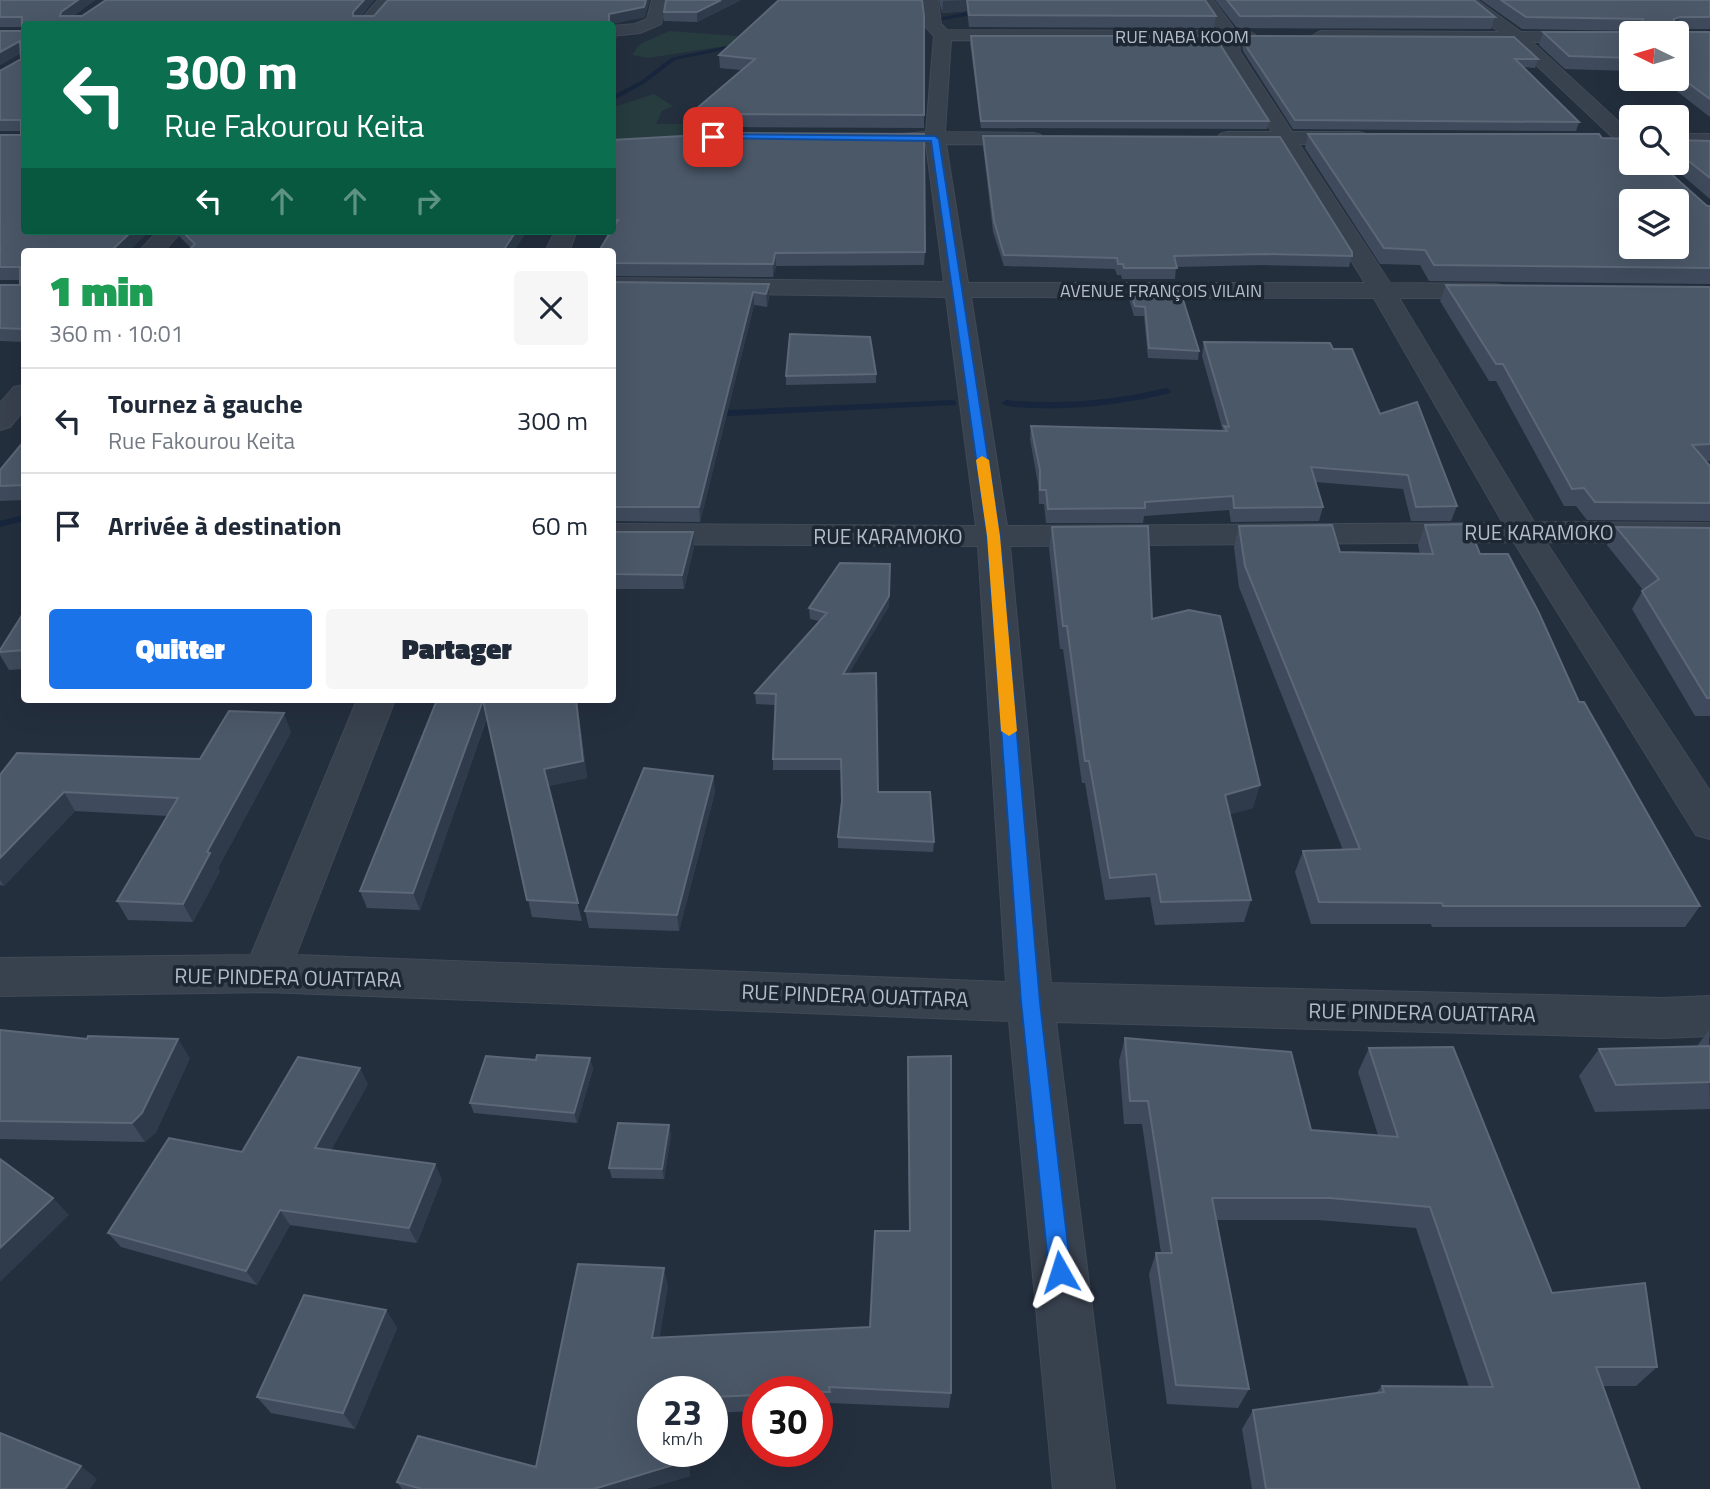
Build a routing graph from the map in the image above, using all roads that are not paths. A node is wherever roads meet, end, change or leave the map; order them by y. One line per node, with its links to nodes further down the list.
1 (387, 0): 6 (street)
2 (660, 0): 7 (street)
3 (1205, 0): 8 (street)
4 (1467, 0): 11 (street)
5 (934, 18): 8 (street, RUE NABA KOOM); 19 (street)
6 (368, 21)
7 (616, 31)
8 (1231, 36): 9 (street, RUE NABA KOOM); 17 (street)
9 (1272, 36)
10 (1299, 36): 11 (street)
11 (1516, 36): 12 (street); 13 (street)
12 (1619, 37)
13 (1619, 132)
14 (896, 138): 19 (street)
15 (1060, 138): 19 (street)
16 (1214, 138): 17 (street)
17 (1283, 138): 18 (street); 27 (street)
18 (1379, 138)
19 (935, 139): 28 (street)
20 (1599, 140): 23 (street)
21 (1689, 140): 22 (street)
22 (1710, 140)
23 (1619, 141)
24 (167, 235): 25 (street)
25 (154, 248)
26 (616, 285): 28 (street, AVENUE FRANÇOIS VILAIN)
27 (1381, 289): 28 (street, AVENUE FRANÇOIS VILAIN); 29 (street, AVENUE FRANÇOIS VILAIN); 32 (street)
28 (958, 290): 35 (street)
29 (1518, 291)
30 (21, 396): 31 (street)
31 (0, 421)
32 (1524, 531): 33 (street, RUE KARAMOKO); 35 (street, RUE KARAMOKO); 37 (street)
33 (1710, 533)
34 (616, 534): 35 (street, RUE KARAMOKO)
35 (993, 536): 40 (street)
36 (375, 703): 38 (street)
37 (1710, 824)
38 (266, 973): 39 (street, RUE PINDERA OUATTARA); 40 (street, RUE PINDERA OUATTARA)
39 (0, 977)
40 (1030, 1002): 41 (street, RUE PINDERA OUATTARA); 42 (street)
41 (1710, 1016)
42 (1084, 1489)

